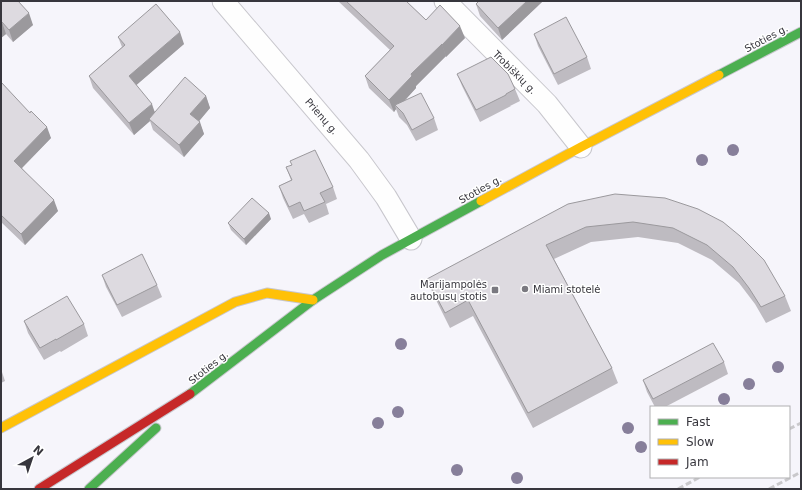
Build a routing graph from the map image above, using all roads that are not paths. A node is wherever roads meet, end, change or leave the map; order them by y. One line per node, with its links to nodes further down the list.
1 (223, 1): 5 (street, Prienų g.)
2 (444, 1): 4 (street, Trobiškių g.)
3 (801, 32): 4 (main road, Stoties g.)
4 (581, 147): 5 (main road, Stoties g.)
5 (411, 239): 6 (main road, Stoties g.)
6 (313, 300): 7 (main road, Stoties g.); 8 (main road)
7 (188, 396): 9 (main road, Stoties g.); 10 (main road, Stoties g.)
8 (1, 428)
9 (133, 449): 11 (main road, Stoties g.); 12 (main road)
10 (39, 489)
11 (89, 489)
12 (102, 489)

